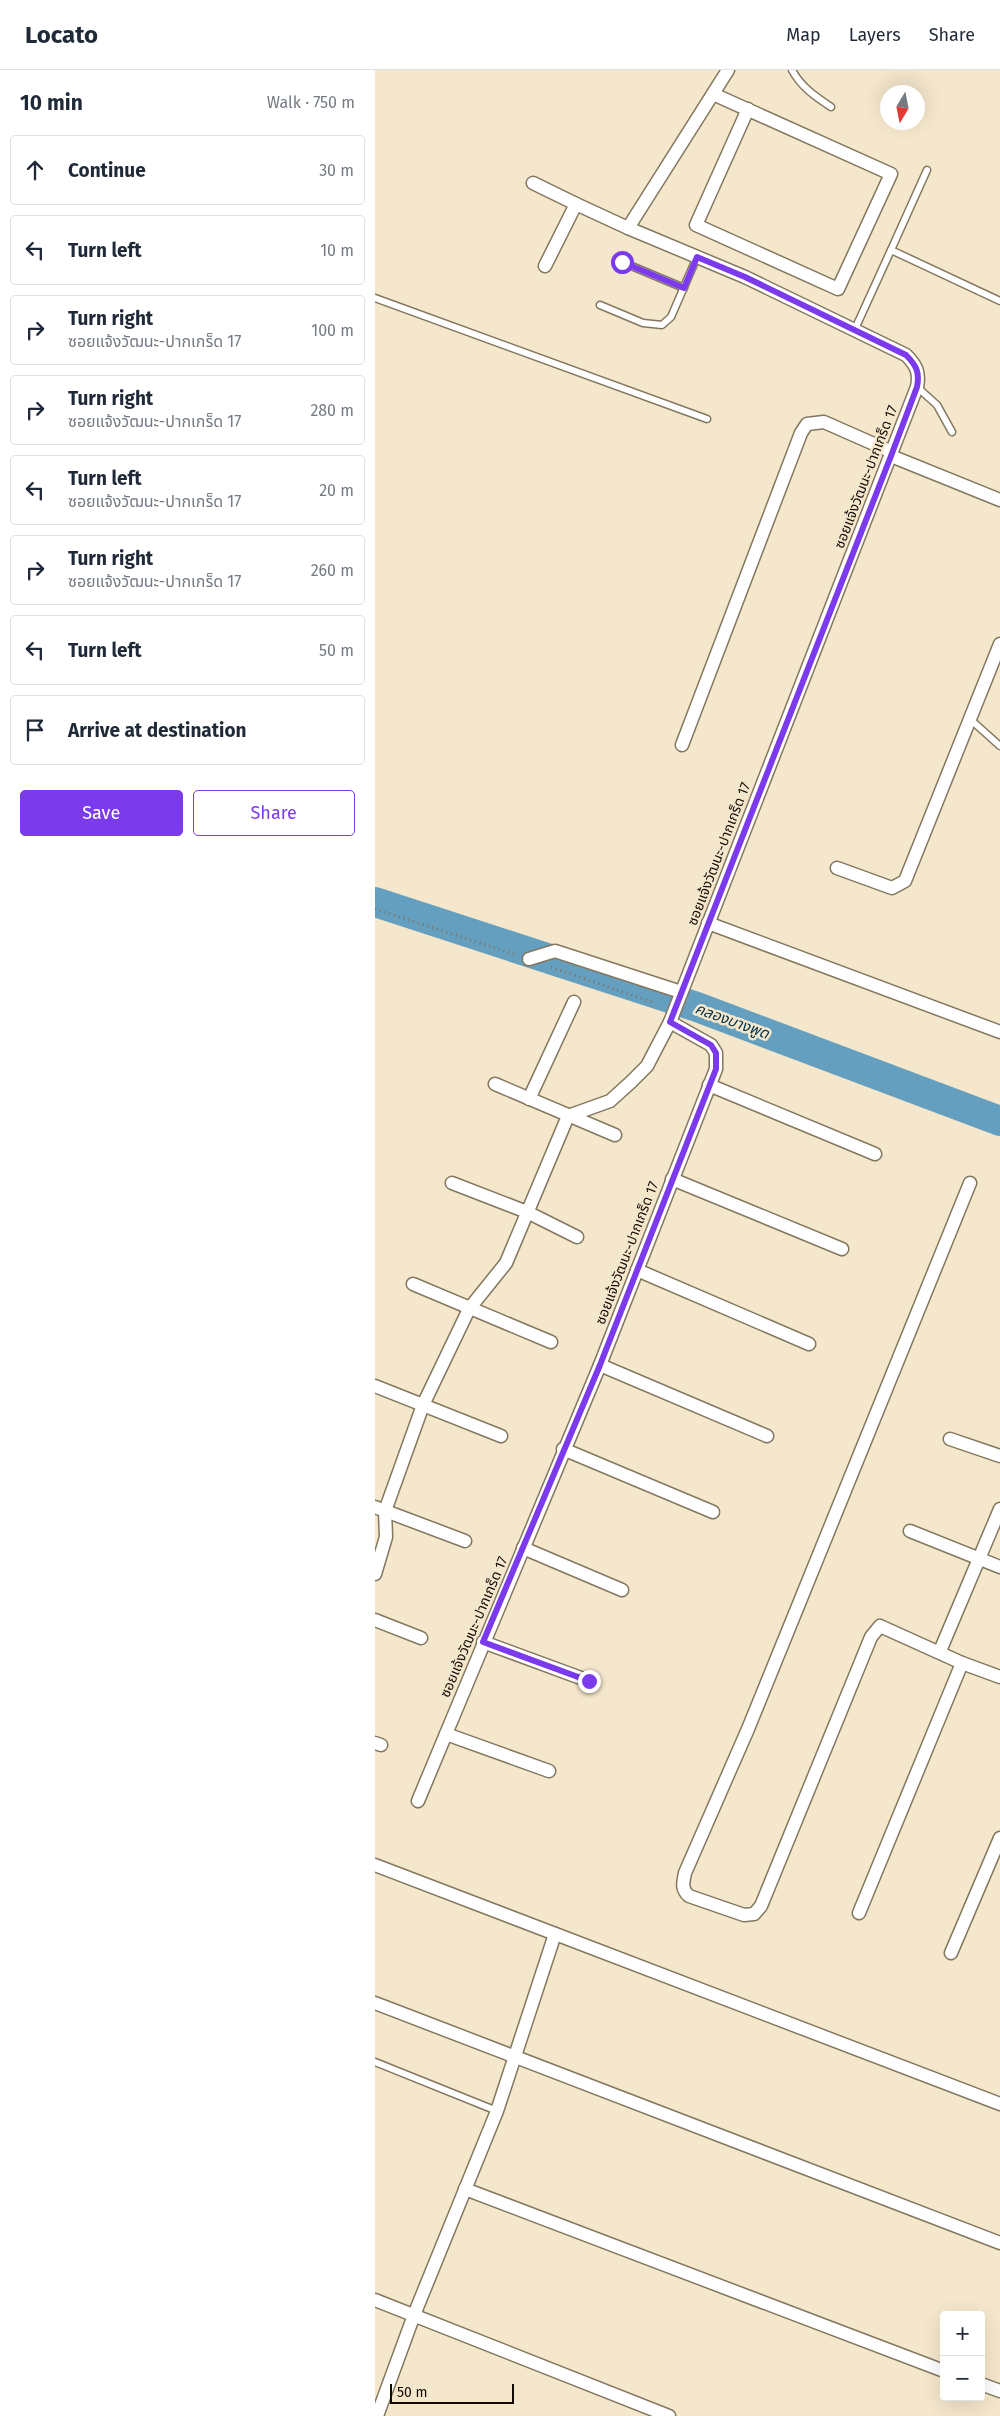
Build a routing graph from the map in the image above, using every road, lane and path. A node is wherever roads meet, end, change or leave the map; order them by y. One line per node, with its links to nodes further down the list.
1 (728, 70): 3 (street)
2 (792, 70): 4 (lane)
3 (713, 94): 5 (street); 9 (street)
4 (831, 107)
5 (749, 109): 5 (street)
6 (927, 170): 10 (lane)
7 (533, 183): 8 (street, ซอยแจ้งวัฒนะ-ปากเกร็ด 17)
8 (576, 204): 9 (street, ซอยแจ้งวัฒนะ-ปากเกร็ด 17); 13 (street)
9 (628, 228): 11 (street, ซอยแจ้งวัฒนะ-ปากเกร็ด 17)
10 (891, 250): 16 (lane); 18 (lane)
11 (697, 257): 14 (lane); 18 (street, ซอยแจ้งวัฒนะ-ปากเกร็ด 17)
12 (622, 262): 14 (lane)
13 (545, 266)
14 (684, 288): 17 (lane)
15 (375, 298): 20 (lane)
16 (1000, 301)
17 (600, 304)
18 (855, 329): 19 (street, ซอยแจ้งวัฒนะ-ปากเกร็ด 17)
19 (917, 387): 21 (lane); 22 (street, ซอยแจ้งวัฒนะ-ปากเกร็ด 17)
20 (707, 419)
21 (952, 432)
22 (891, 454): 23 (street); 26 (street); 30 (street, ซอยแจ้งวัฒนะ-ปากเกร็ด 17)
23 (1000, 500)
24 (1000, 644): 25 (street)
25 (971, 720): 27 (lane); 28 (street)
26 (682, 745)
27 (1000, 746)
28 (837, 868)
29 (375, 909): 31 (path)
30 (708, 923): 32 (street, ซอยแจ้งวัฒนะ-ปากเกร็ด 17); 36 (street)
31 (529, 959): 32 (street); 34 (path)
32 (679, 998): 35 (street, ซอยแจ้งวัฒนะ-ปากเกร็ด 17)
33 (573, 1002): 39 (street)
34 (652, 1002)
35 (670, 1022): 38 (street, ซอยแจ้งวัฒนะ-ปากเกร็ด 17); 40 (street)
36 (1000, 1032)
37 (495, 1084): 39 (street)
38 (709, 1085): 42 (street); 43 (street, ซอยแจ้งวัฒนะ-ปากเกร็ด 17)
39 (529, 1099): 40 (street)
40 (568, 1116): 41 (street); 46 (street)
41 (615, 1135)
42 (875, 1154)
43 (672, 1179): 48 (street); 49 (street, ซอยแจ้งวัฒนะ-ปากเกร็ด 17)
44 (452, 1183): 46 (street)
45 (970, 1183): 75 (street)
46 (527, 1212): 47 (street); 51 (street)
47 (577, 1237)
48 (842, 1249)
49 (637, 1270): 53 (street); 54 (street, ซอยแจ้งวัฒนะ-ปากเกร็ด 17)
50 (413, 1284): 51 (street)
51 (469, 1309): 52 (street); 56 (street)
52 (551, 1342)
53 (809, 1344)
54 (600, 1365): 58 (street); 60 (street, ซอยแจ้งวัฒนะ-ปากเกร็ด 17)
55 (375, 1386): 56 (street)
56 (423, 1405): 57 (street); 62 (street)
57 (501, 1436)
58 (767, 1436)
59 (950, 1439): 61 (street)
60 (563, 1449): 64 (street); 67 (street, ซอยแจ้งวัฒนะ-ปากเกร็ด 17)
61 (1000, 1456)
62 (380, 1509): 66 (street); 70 (street)
63 (1000, 1509): 68 (street)
64 (713, 1512)
65 (910, 1532): 68 (street)
66 (465, 1541)
67 (523, 1548): 71 (street); 74 (street, ซอยแจ้งวัฒนะ-ปากเกร็ด 17)
68 (979, 1558): 69 (street); 75 (street)
69 (1000, 1567)
70 (375, 1574)
71 (622, 1590)
72 (375, 1620): 73 (street)
73 (421, 1638)
74 (483, 1642): 78 (street); 79 (street, ซอยแจ้งวัฒนะ-ปากเกร็ด 17)
75 (940, 1651): 76 (street)
76 (962, 1662): 77 (street); 84 (street)
77 (1000, 1676)
78 (589, 1681)
79 (446, 1734): 80 (street); 81 (street, ซอยแจ้งวัฒนะ-ปากเกร็ด 17)
80 (549, 1771)
81 (418, 1801)
82 (1000, 1838): 86 (street)
83 (375, 1865): 85 (street)
84 (859, 1913)
85 (555, 1934): 88 (street); 90 (street)
86 (951, 1953)
87 (375, 2003): 88 (street)
88 (516, 2056): 91 (street); 93 (street)
89 (375, 2062): 91 (lane)
90 (1000, 2104)
91 (497, 2111): 92 (street)
92 (465, 2189): 95 (street); 96 (street)
93 (1000, 2244)
94 (375, 2300): 95 (street)
95 (414, 2315): 99 (street); 100 (street)
96 (940, 2369)
97 (985, 2385): 98 (street)
98 (1000, 2391)
99 (377, 2416)
100 (669, 2416)

